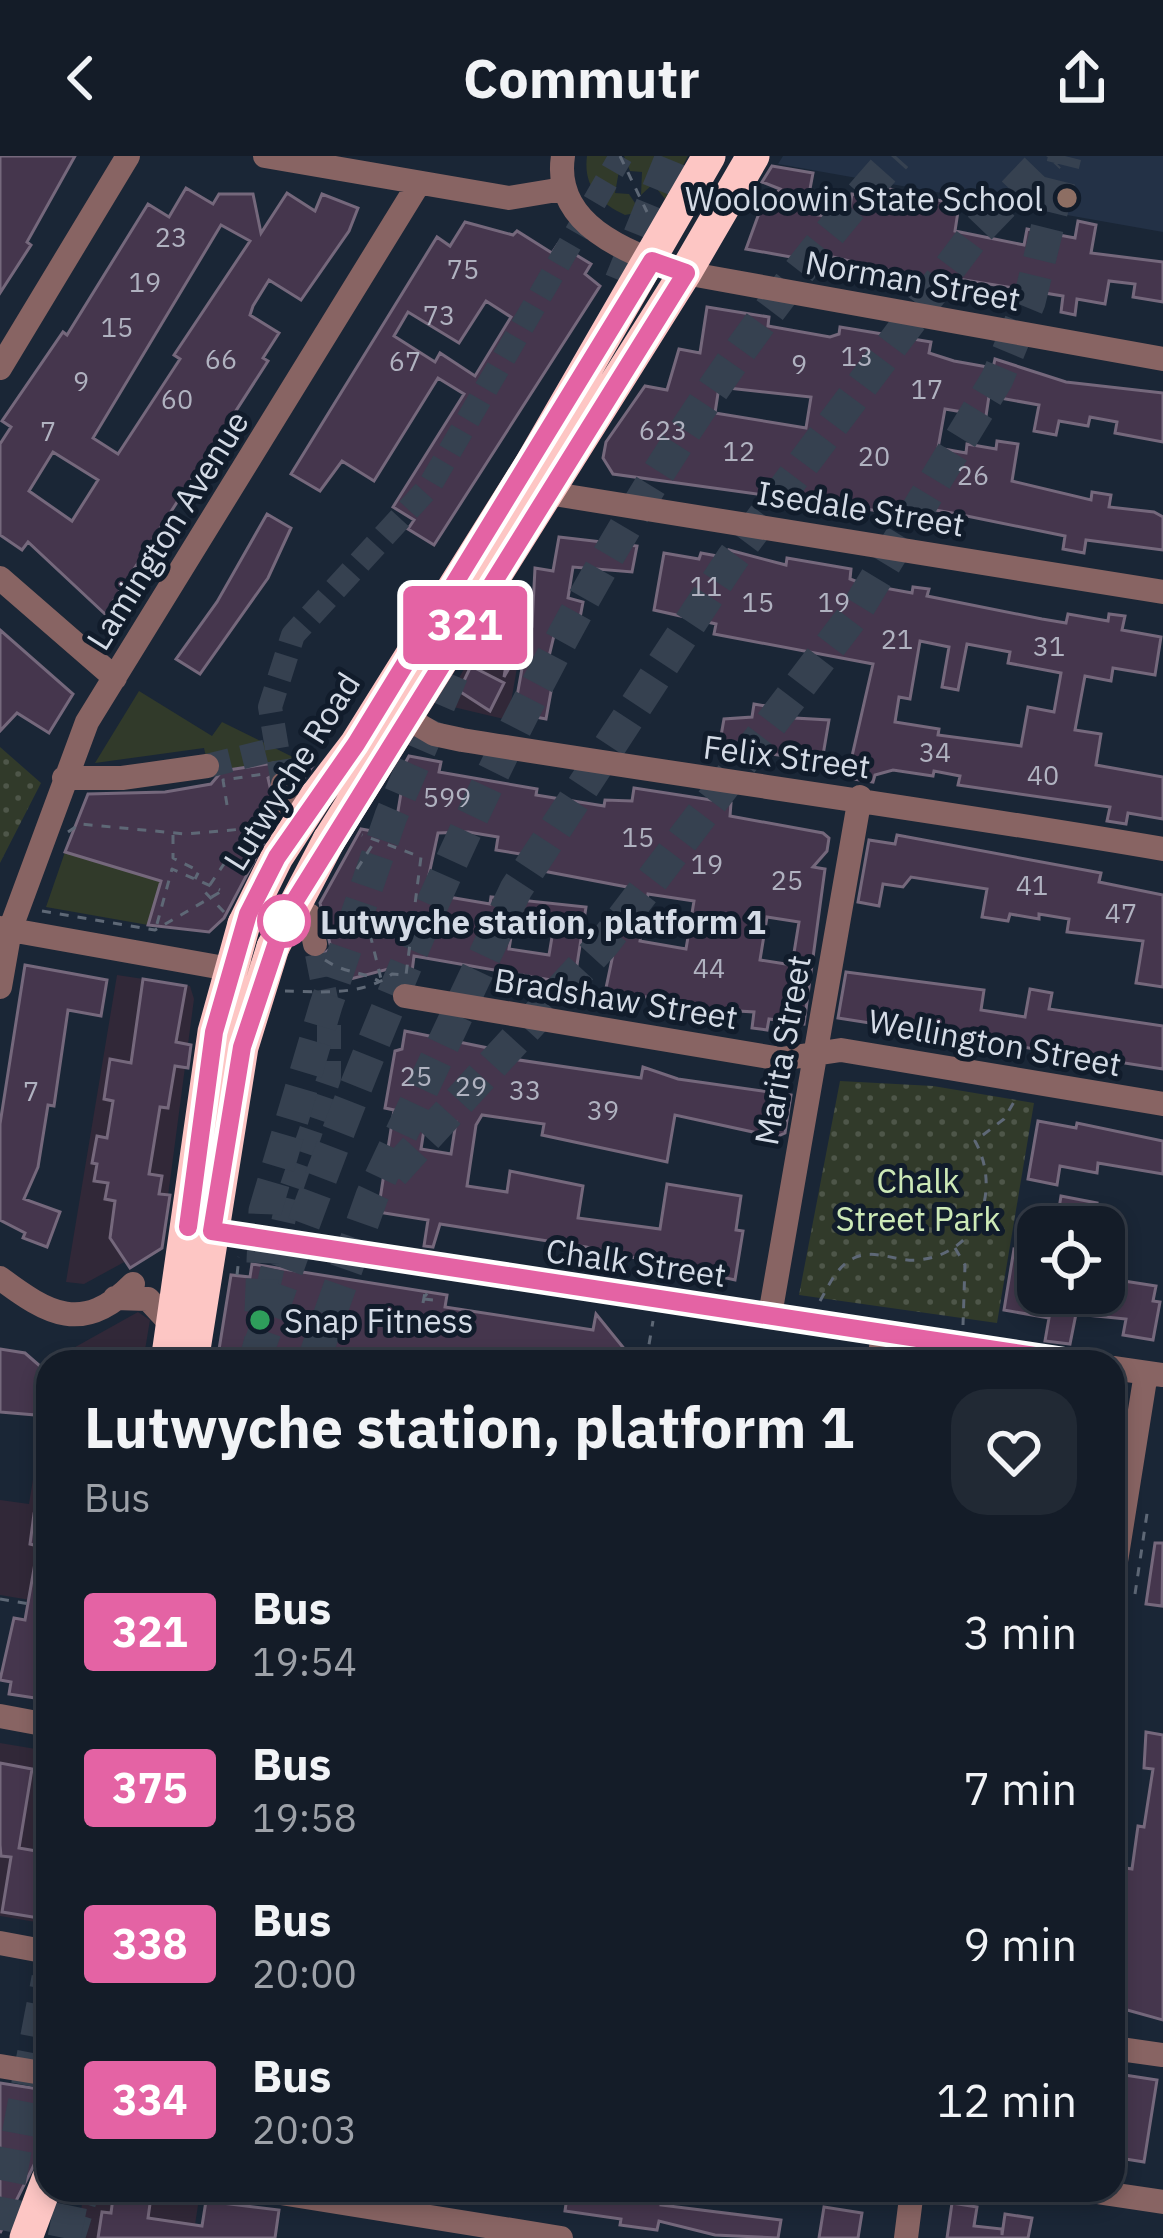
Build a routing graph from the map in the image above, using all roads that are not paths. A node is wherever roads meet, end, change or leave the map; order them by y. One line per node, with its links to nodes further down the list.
1 (128, 156): 11 (street)
2 (265, 156): 6 (street)
3 (563, 156): 7 (street)
4 (709, 156): 8 (highway, Lutwyche Road)
5 (753, 156): 9 (highway, Lutwyche Road)
6 (419, 183): 7 (street); 15 (street, Lamington Avenue)
7 (563, 189): 8 (street, Norman Street)
8 (652, 261): 9 (street, Norman Street); 24 (highway, Lutwyche Road, bridge)
9 (686, 273): 10 (street, Norman Street); 12 (highway, Lutwyche Road)
10 (1163, 358)
11 (0, 368)
12 (548, 493): 14 (street, Isedale Street); 16 (highway, Lutwyche Road)
13 (0, 578): 15 (street)
14 (1163, 592)
15 (115, 678): 18 (street, Lamington Avenue)
16 (407, 718): 19 (street, Felix Street); 24 (highway, Lutwyche Road, bridge)
17 (207, 766): 18 (street)
18 (64, 778): 22 (street, Lamington Avenue)
19 (860, 797): 20 (street, Felix Street); 27 (street, Marita Street)
20 (1163, 850)
21 (309, 915): 23 (street)
22 (3, 933): 24 (street); 26 (street, Lamington Avenue)
23 (315, 949)
24 (260, 970): 29 (highway, Lutwyche Road)
25 (405, 985): 27 (street, Bradshaw Street)
26 (0, 987)
27 (815, 1053): 28 (street, Wellington Street); 31 (street, Marita Street)
28 (1163, 1104)
29 (200, 1229): 31 (street, Chalk Street); 32 (highway, Lutwyche Road); 35 (highway, Lutwyche Road)
30 (0, 1278): 32 (street)
31 (770, 1315): 33 (street, Chalk Street)
32 (172, 1326): 34 (highway, Lutwyche Road)
33 (883, 1332): 36 (street); 37 (street, Chalk Street)
34 (169, 1350)
35 (193, 1350)
36 (881, 1350)
37 (999, 1350)
38 (1154, 1374): 39 (street)
39 (1125, 1580)
40 (0, 1716): 41 (street)
41 (36, 1723)
42 (0, 1943): 43 (street)
43 (36, 1950)
44 (1125, 2050): 45 (street)
45 (1163, 2055)
46 (0, 2066): 47 (street)
47 (36, 2072)
48 (1125, 2197): 53 (street)
49 (39, 2202): 54 (highway)
50 (62, 2202): 55 (highway)
51 (339, 2202): 56 (street)
52 (910, 2202): 57 (street)
53 (1163, 2203)
54 (26, 2238)
55 (51, 2238)
56 (561, 2238)
57 (906, 2238)

